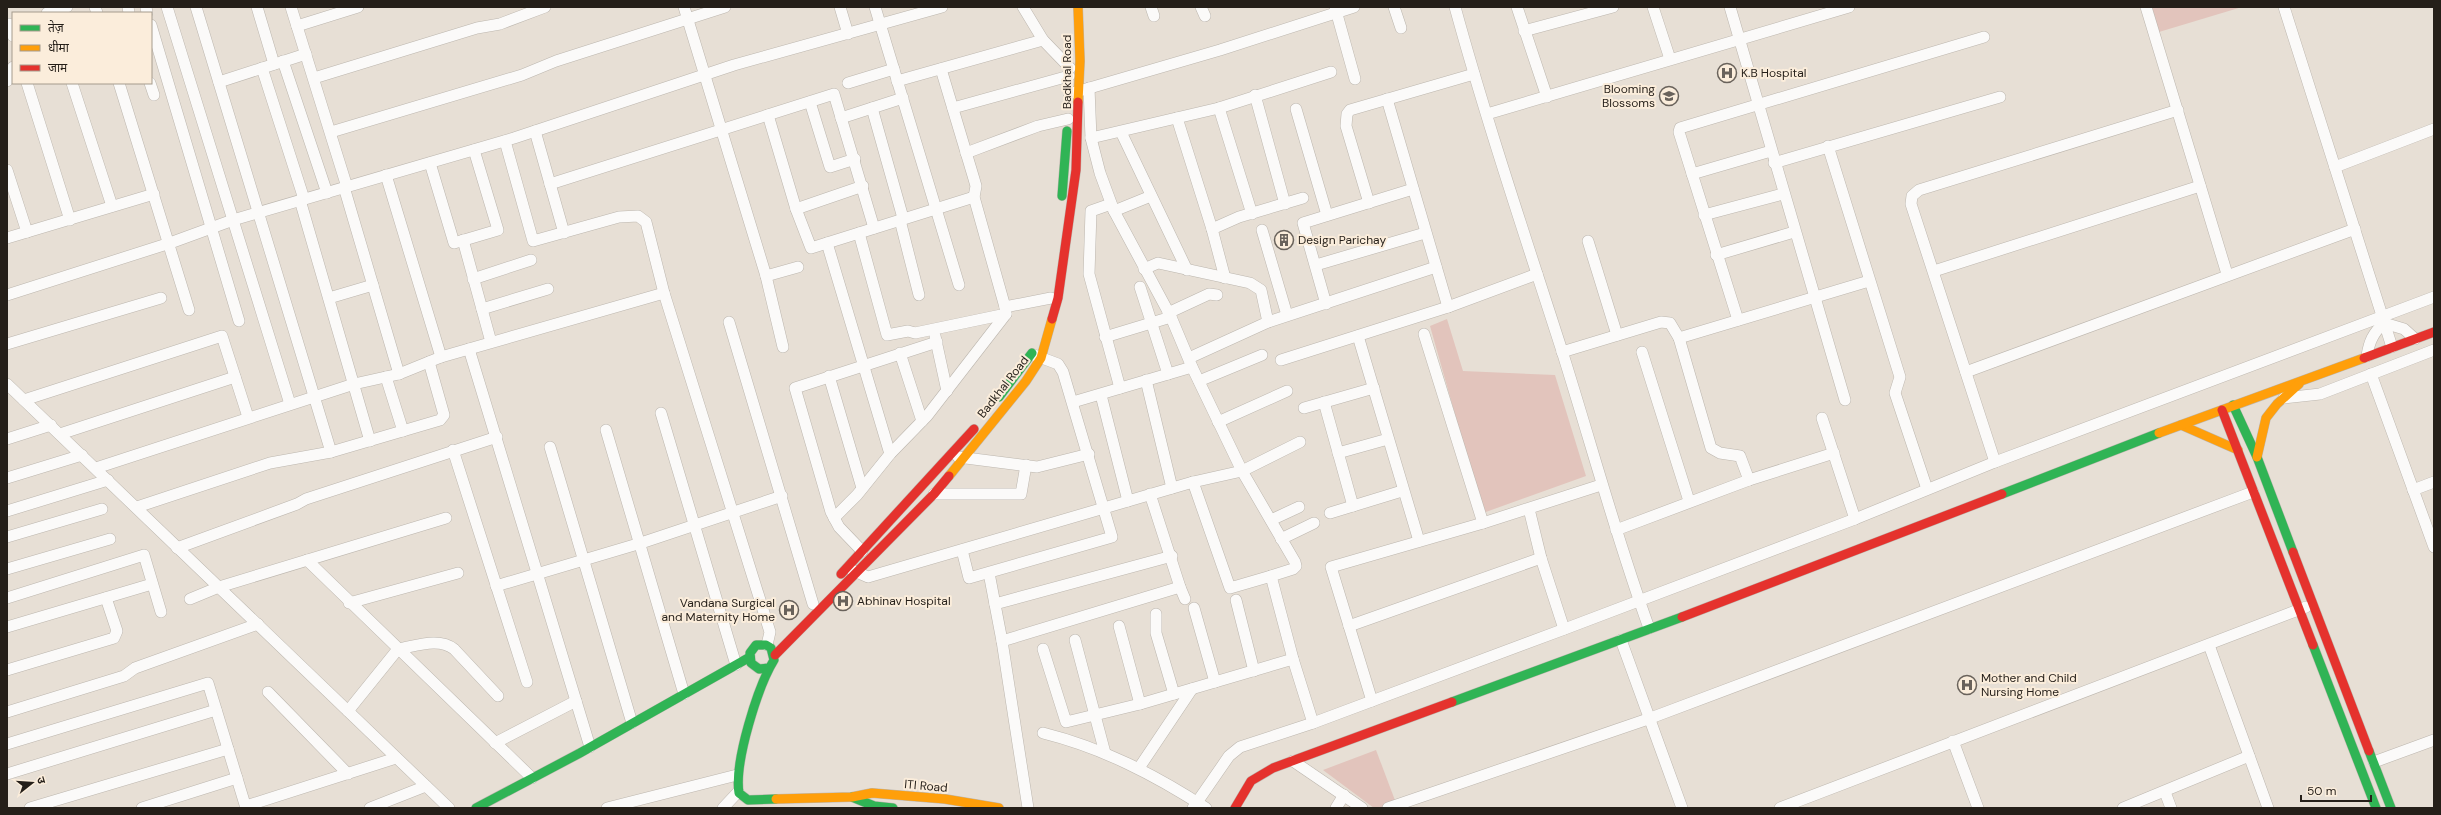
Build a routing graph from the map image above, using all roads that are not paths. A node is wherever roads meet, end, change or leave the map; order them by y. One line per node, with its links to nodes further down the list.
1 (67, 7): 29 (street)
2 (167, 7): 123 (street)
3 (196, 7): 55 (street)
4 (257, 7): 42 (street)
5 (291, 7): 32 (street)
6 (358, 7): 32 (street)
7 (545, 7): 51 (street)
8 (684, 7): 30 (street)
9 (726, 7): 30 (street)
10 (840, 7): 36 (street)
11 (875, 7): 31 (street)
12 (942, 7): 31 (street)
13 (1023, 7): 38 (street)
14 (1070, 7): 47 (street, Badkhal Road)
15 (1078, 7): 61 (street, Badkhal Road)
16 (1354, 7): 27 (street)
17 (1394, 7): 34 (street)
18 (1455, 7): 49 (street)
19 (1517, 7): 35 (street)
20 (1614, 7): 28 (street)
21 (1653, 7): 41 (street)
22 (1730, 7): 39 (street)
23 (1849, 7): 26 (street)
24 (2146, 7): 75 (street)
25 (2284, 7): 95 (street)
26 (1835, 9): 39 (street)
27 (1335, 10): 52 (street); 61 (street)
28 (1587, 11): 35 (street)
29 (50, 12)
30 (688, 19): 50 (street); 84 (street)
31 (880, 25): 36 (street); 45 (street)
32 (297, 26): 40 (street)
33 (152, 28): 124 (street)
34 (1401, 28)
35 (1524, 31): 65 (street)
36 (848, 34): 50 (street)
37 (1984, 36): 70 (street)
38 (1043, 40): 46 (street); 47 (street)
39 (1739, 40): 41 (street); 70 (street)
40 (306, 54): 42 (street); 51 (street)
41 (1670, 59): 65 (street)
42 (279, 63): 43 (street); 104 (street)
43 (262, 68): 55 (street); 110 (street)
44 (12, 69): 53 (street)
45 (894, 69): 54 (street); 56 (street)
46 (941, 69): 54 (street); 72 (street)
47 (1070, 72): 62 (street, Badkhal Road); 72 (street)
48 (1331, 72): 63 (street)
49 (1474, 74): 68 (street); 76 (street)
50 (705, 75): 82 (street); 83 (street)
51 (314, 78): 84 (street)
52 (1355, 79)
53 (7, 81)
54 (898, 81): 67 (street)
55 (220, 82): 117 (street)
56 (848, 83)
57 (27, 84): 122 (street)
58 (72, 84): 113 (street)
59 (119, 84): 105 (street)
60 (150, 84): 64 (street)
61 (1084, 89): 62 (street); 86 (street); 198 (street, Badkhal Road)
62 (1069, 94): 80 (street, Badkhal Road)
63 (1255, 95): 73 (street); 112 (street)
64 (154, 96)
65 (1547, 97): 76 (street)
66 (2000, 97): 88 (street)
67 (903, 98): 71 (street); 115 (street)
68 (1387, 99): 103 (street); 111 (street)
69 (810, 102): 77 (street); 78 (street); 92 (street)
70 (1758, 105): 90 (street); 97 (street)
71 (872, 108): 78 (street); 121 (street)
72 (953, 108): 91 (street)
73 (1219, 108): 79 (street); 118 (street)
74 (1296, 109): 120 (street)
75 (2178, 110): 101 (street); 146 (street)
76 (1486, 114): 147 (street)
77 (768, 115): 82 (street); 116 (street)
78 (841, 118): 92 (street)
79 (1177, 118): 85 (street); 127 (street)
80 (1068, 119): 91 (street); 165 (street, Badkhal Road)
81 (2434, 129): 95 (street)
82 (722, 130): 99 (street); 149 (street)
83 (535, 131): 87 (street); 99 (street)
84 (331, 132): 102 (street)
85 (1121, 132): 86 (street); 107 (street)
86 (1092, 138): 114 (street)
87 (505, 140): 89 (street); 130 (street)
88 (1828, 146): 94 (street); 152 (street)
89 (474, 150): 93 (street); 135 (street)
90 (1771, 151): 94 (street); 97 (street)
91 (966, 153): 108 (street)
92 (855, 159): 100 (street)
93 (430, 163): 98 (street); 135 (street)
94 (1774, 163): 106 (street)
95 (2335, 167): 126 (street)
96 (7, 170): 129 (street)
97 (1692, 174): 119 (street)
98 (386, 175): 102 (street); 200 (street)
99 (550, 184): 130 (street)
100 (863, 186): 116 (street); 125 (street)
101 (2200, 186): 146 (street); 148 (street)
102 (346, 187): 104 (street); 153 (street)
103 (1413, 189): 111 (street); 133 (street)
104 (327, 193): 110 (street)
105 (154, 194): 113 (street); 138 (street)
106 (1783, 194): 119 (street); 131 (street)
107 (1151, 196): 114 (street); 145 (street)
108 (974, 197): 115 (street); 170 (street)
109 (1303, 198): 112 (street)
110 (302, 200): 117 (street); 164 (street)
111 (1369, 203): 120 (street)
112 (1285, 204): 118 (street)
113 (112, 206): 122 (street)
114 (1112, 207): 144 (street); 184 (street)
115 (936, 208): 121 (street); 154 (street)
116 (796, 209): 137 (street)
117 (259, 212): 123 (street); 222 (street)
118 (1252, 214): 127 (street)
119 (1704, 215): 139 (street)
120 (1327, 216): 141 (street)
121 (902, 219): 125 (street); 159 (street)
122 (70, 220): 129 (street)
123 (232, 220): 124 (street); 228 (street)
124 (212, 227): 138 (street); 175 (street)
125 (874, 228): 132 (street)
126 (2355, 228): 148 (street); 173 (street)
127 (1212, 229): 150 (street)
128 (1262, 230): 172 (street)
129 (27, 232): 134 (street)
130 (564, 232): 157 (street)
131 (1794, 232): 139 (street); 161 (street)
132 (859, 233): 137 (street); 179 (street)
133 (1425, 233): 141 (street); 143 (street)
134 (7, 238)
135 (463, 240): 151 (street)
136 (1588, 241): 182 (street)
137 (826, 243): 204 (street)
138 (170, 244): 158 (street); 169 (street)
139 (1716, 255): 174 (street)
140 (531, 260): 151 (street)
141 (1316, 265): 166 (street)
142 (798, 266): 149 (street)
143 (1436, 267): 166 (street); 167 (street)
144 (1144, 269): 145 (street); 171 (street)
145 (1187, 270): 150 (street)
146 (1934, 271): 205 (street)
147 (1537, 274): 167 (street); 194 (street)
148 (2227, 274): 205 (street)
149 (766, 276): 190 (street)
150 (1226, 278): 177 (street)
151 (473, 279): 168 (street)
152 (1869, 281): 161 (street); 271 (street)
153 (373, 284): 164 (street); 206 (street)
154 (959, 285)
155 (1140, 287): 178 (street)
156 (548, 289): 168 (street)
157 (664, 293): 187 (street); 287 (street)
158 (7, 295)
159 (919, 295)
160 (1217, 295): 171 (street)
161 (1813, 297): 174 (street); 225 (street)
162 (2434, 297): 173 (street)
163 (161, 298): 189 (street)
164 (329, 298): 215 (street)
165 (1051, 298): 170 (street); 198 (street, Badkhal Road)
166 (1326, 304): 172 (street)
167 (1448, 307): 183 (street)
168 (482, 309): 187 (street)
169 (189, 310)
170 (1005, 311): 179 (street); 219 (street)
171 (1169, 315): 178 (street); 203 (street)
172 (1287, 316): 177 (street)
173 (2383, 319): 186 (street); 191 (street); 199 (street); 259 (street)
174 (1738, 320): 185 (street)
175 (239, 321)
176 (729, 322): 277 (street)
177 (1268, 322): 203 (street)
178 (1151, 323): 184 (street); 207 (street)
179 (933, 328): 188 (street)
180 (2434, 332): 186 (street)
181 (1424, 334): 294 (street)
182 (1617, 335): 185 (street); 194 (street)
183 (1358, 336): 201 (street); 217 (street)
184 (1106, 337): 216 (street)
185 (1679, 338): 265 (street)
186 (2415, 339): 191 (street)
187 (491, 342): 192 (street)
188 (937, 342): 196 (street); 219 (street)
189 (7, 344)
190 (783, 347)
191 (2392, 347): 199 (street)
192 (469, 349): 200 (street); 242 (street)
193 (2434, 350): 208 (street)
194 (1562, 352): 268 (street)
195 (1642, 352): 279 (street)
196 (900, 353): 204 (street); 235 (street)
197 (1262, 355): 214 (street)
198 (1037, 356): 226 (street); 256 (street, Badkhal Road); 258 (street, Badkhal Road)
199 (2367, 356): 212 (street)
200 (441, 357): 202 (street)
201 (1281, 360)
202 (429, 362): 206 (street); 240 (street)
203 (1190, 363): 207 (street); 214 (street)
204 (863, 366): 209 (street); 253 (street)
205 (1966, 372): 259 (street)
206 (399, 374): 211 (street)
207 (1168, 374): 213 (street)
208 (2371, 374): 223 (street); 272 (street)
209 (829, 376): 269 (street); 290 (street)
210 (235, 377): 224 (street); 233 (street); 241 (street)
211 (386, 377): 215 (street); 240 (street)
212 (2304, 379): 223 (street); 229 (street)
213 (1146, 380): 216 (street); 270 (street)
214 (1199, 381): 236 (street)
215 (354, 384): 222 (street); 245 (street)
216 (1120, 388): 221 (street)
217 (1374, 388): 227 (street); 244 (street)
218 (9, 389): 224 (street)
219 (947, 391): 235 (street)
220 (1287, 391): 236 (street)
221 (1101, 395): 226 (street); 278 (street)
222 (312, 397): 228 (street); 250 (street)
223 (2284, 398): 257 (street)
224 (24, 400): 237 (street)
225 (1845, 400)
226 (1073, 402): 254 (street)
227 (1324, 402): 230 (street); 251 (street)
228 (290, 404): 233 (street)
229 (2233, 405): 231 (street); 257 (street)
230 (1304, 408)
231 (2222, 410): 238 (street); 249 (street)
232 (661, 413): 295 (street)
233 (248, 417): 261 (street)
234 (1822, 418): 252 (street)
235 (922, 421): 253 (street)
236 (1218, 422): 262 (street)
237 (51, 425): 241 (street); 243 (street)
238 (2181, 425): 249 (street); 338 (street)
239 (606, 430): 301 (street)
240 (403, 431): 245 (street)
241 (60, 434): 255 (street)
242 (497, 437): 248 (street); 314 (street)
243 (7, 439)
244 (1388, 439): 251 (street); 273 (street)
245 (370, 441): 250 (street)
246 (1300, 442): 262 (street)
247 (550, 447): 309 (street)
248 (453, 450): 303 (street); 317 (street)
249 (2238, 450): 274 (street)
250 (330, 452): 281 (street)
251 (1338, 453): 280 (street)
252 (1834, 453): 265 (street); 291 (street)
253 (890, 454): 269 (street)
254 (1089, 454): 260 (street); 283 (street)
255 (82, 455): 261 (street); 263 (street)
256 (949, 456): 258 (street); 305 (street, Badkhal Road)
257 (2257, 457): 329 (street)
258 (963, 458): 260 (street); 275 (street, Badkhal Road)
259 (1995, 462): 271 (street)
260 (1026, 465): 275 (street)
261 (96, 468): 264 (street)
262 (1242, 471): 266 (street); 292 (street)
263 (7, 478)
264 (108, 480): 281 (street); 286 (street)
265 (1749, 480): 279 (street)
266 (1193, 482): 270 (street); 315 (street)
267 (2434, 482): 272 (street)
268 (1601, 485): 285 (street); 296 (street)
269 (862, 488): 290 (street)
270 (1172, 488): 276 (street)
271 (1927, 489): 291 (street)
272 (2413, 490): 302 (street)
273 (1402, 491): 280 (street); 300 (street)
274 (2254, 492): 331 (street); 367 (street)
275 (934, 494): 311 (street, Badkhal Road)
276 (1150, 494): 278 (street); 306 (street)
277 (782, 496): 287 (street); 327 (street)
278 (1128, 501): 283 (street)
279 (1689, 501): 296 (street)
280 (1353, 506): 288 (street)
281 (136, 507): 303 (street)
282 (1299, 507): 292 (street)
283 (1103, 508): 304 (street); 313 (street)
284 (102, 509): 297 (street)
285 (1529, 509): 294 (street); 307 (street)
286 (7, 511)
287 (733, 512): 295 (street); 345 (street)
288 (1330, 513)
289 (446, 518): 308 (street)
290 (834, 518): 305 (street)
291 (1855, 519): 325 (street)
292 (1271, 520): 299 (street)
293 (1314, 523): 299 (street)
294 (1483, 523): 300 (street)
295 (694, 524): 301 (street); 349 (street)
296 (1616, 530): 325 (street)
297 (7, 537)
298 (110, 539): 310 (street)
299 (1281, 539): 315 (street)
300 (1419, 541): 336 (street)
301 (641, 543): 309 (street); 357 (street)
302 (2434, 547)
303 (177, 548): 318 (street)
304 (962, 550): 311 (street); 313 (street)
305 (862, 551): 311 (street, Badkhal Road)
306 (1172, 556): 319 (street); 328 (street)
307 (1541, 558): 336 (street); 339 (street)
308 (307, 560): 318 (street); 326 (street)
309 (585, 561): 314 (street); 369 (street)
310 (7, 569)
311 (852, 570): 327 (street, Badkhal Road); 345 (street, Badkhal Road)
312 (458, 573): 326 (street)
313 (988, 573): 328 (street)
314 (538, 575): 317 (street); 360 (street)
315 (1271, 576): 348 (street)
316 (152, 584): 320 (street); 321 (street); 332 (street)
317 (496, 586): 353 (street)
318 (219, 587): 322 (street); 334 (street)
319 (1180, 587): 323 (street); 342 (street)
320 (7, 598)
321 (106, 598): 337 (street); 351 (street)
322 (190, 599)
323 (1185, 599)
324 (1236, 600): 352 (street)
325 (1639, 600): 338 (street); 339 (street)
326 (350, 603): 344 (street)
327 (813, 604): 345 (street, Badkhal Road)
328 (995, 604): 342 (street)
329 (2315, 604): 331 (street); 383 (street)
330 (1194, 608): 354 (street)
331 (2300, 609): 343 (street); 417 (street)
332 (161, 612)
333 (1156, 614): 358 (street)
334 (258, 624): 364 (street); 365 (street)
335 (1119, 626): 362 (street)
336 (1349, 626): 361 (street)
337 (7, 627)
338 (1649, 628): 341 (street)
339 (1564, 629): 361 (street)
340 (1074, 640): 366 (street)
341 (1621, 640): 367 (street); 382 (street)
342 (1002, 641): 406 (street)
343 (2209, 645): 374 (street); 380 (street)
344 (398, 649): 359 (street); 364 (street); 375 (street)
345 (771, 649): 347 (street); 350 (street)
346 (1043, 650): 368 (street)
347 (750, 657): 349 (street); 350 (street)
348 (1293, 659): 352 (street); 370 (street)
349 (736, 665): 357 (street)
350 (768, 668): 387 (street)
351 (7, 670)
352 (1254, 671): 354 (street)
353 (527, 682)
354 (1215, 682): 355 (street)
355 (1192, 689): 358 (street); 384 (street)
356 (268, 692): 386 (street)
357 (684, 694): 369 (street)
358 (1174, 694): 362 (street)
359 (498, 696)
360 (576, 701): 375 (street); 377 (street)
361 (1372, 701): 370 (street)
362 (1140, 704): 366 (street)
363 (216, 710): 376 (street); 378 (street); 385 (street)
364 (348, 711): 381 (street)
365 (7, 712)
366 (1096, 715): 368 (street); 379 (street)
367 (1648, 719): 410 (street); 411 (street)
368 (1066, 722): 372 (street)
369 (632, 723): 377 (street)
370 (1313, 723): 395 (street)
371 (1043, 733): 372 (street)
372 (1071, 740): 379 (street)
373 (2434, 740): 383 (street)
374 (1953, 741): 412 (street); 413 (street)
375 (495, 742): 389 (street)
376 (7, 744)
377 (590, 747): 389 (street)
378 (228, 749): 388 (street); 397 (street)
379 (1105, 753): 384 (street)
380 (2249, 756): 392 (street); 416 (street)
381 (396, 758): 386 (street); 390 (street)
382 (1293, 761): 393 (street); 407 (street)
383 (2374, 762): 418 (street)
384 (1139, 768): 395 (street)
385 (7, 774)
386 (348, 774): 396 (street)
387 (737, 775): 391 (street); 402 (street)
388 (237, 778): 396 (street); 398 (street)
389 (532, 778): 401 (street)
390 (426, 786): 399 (street); 400 (street)
391 (738, 792): 394 (street, ITI Road); 403 (street)
392 (2165, 792): 414 (street); 415 (street)
393 (1344, 795): 408 (street); 409 (street)
394 (852, 797): 404 (street, ITI Road); 405 (street, ITI Road)
395 (1199, 806)
396 (246, 807)
397 (30, 808)
398 (142, 808)
399 (370, 808)
400 (449, 808)
401 (476, 808)
402 (607, 808)
403 (722, 808)
404 (893, 808)
405 (998, 808)
406 (1028, 808)
407 (1234, 808)
408 (1336, 808)
409 (1362, 808)
410 (1388, 808)
411 (1682, 808)
412 (1780, 808)
413 (1978, 808)
414 (2123, 808)
415 (2170, 808)
416 (2268, 808)
417 (2376, 808)
418 (2391, 808)

